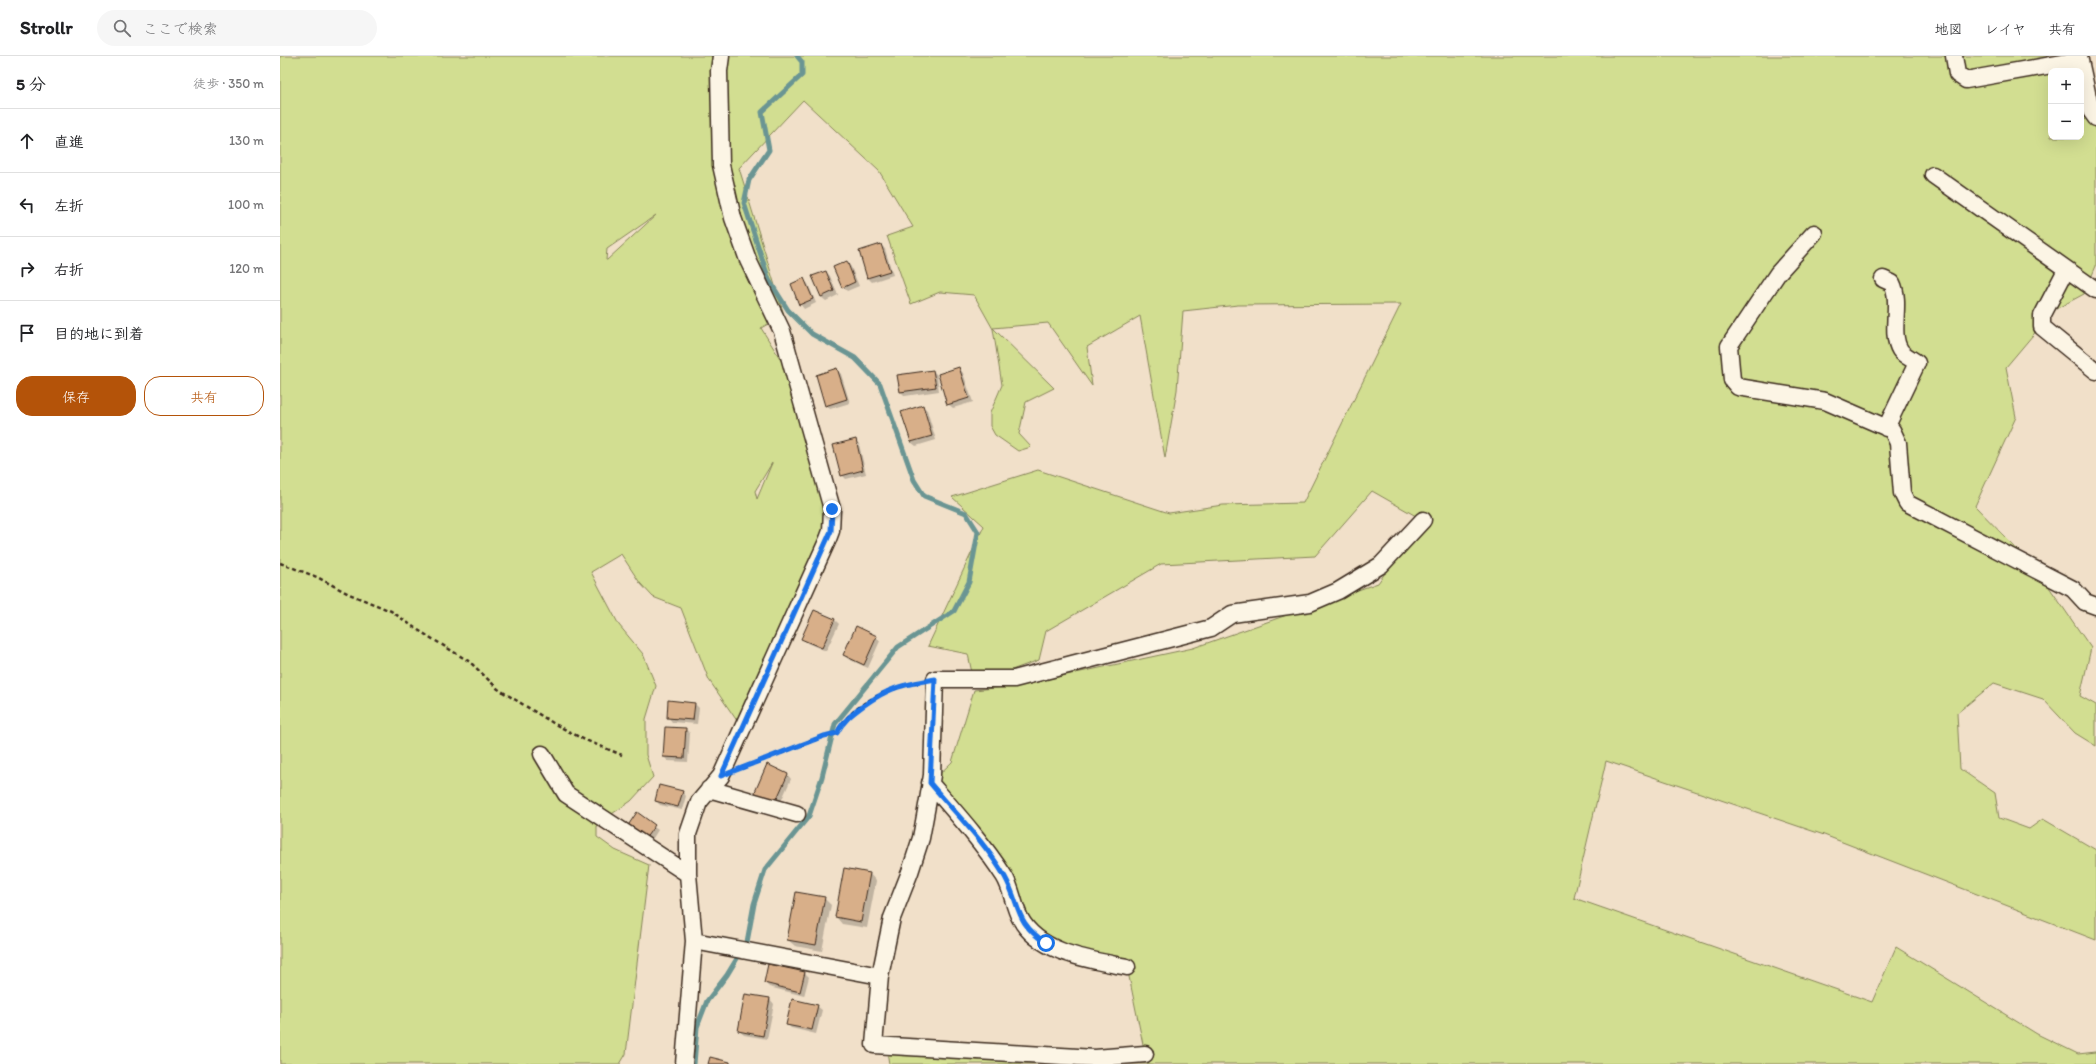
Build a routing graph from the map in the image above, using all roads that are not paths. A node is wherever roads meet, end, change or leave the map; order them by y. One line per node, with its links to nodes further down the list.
1 (721, 56): 16 (street)
2 (1954, 56): 3 (street)
3 (2079, 58): 4 (street)
4 (2096, 118)
5 (1933, 174): 7 (street)
6 (1814, 233): 11 (street)
7 (2066, 270): 9 (street); 10 (street)
8 (1883, 279): 11 (street)
9 (2096, 290)
10 (2096, 371)
11 (1886, 428): 13 (street)
12 (1423, 520): 15 (street)
13 (2096, 606)
14 (542, 754): 18 (street)
15 (930, 783): 20 (street); 21 (street)
16 (709, 789): 17 (street); 18 (street)
17 (797, 814)
18 (688, 874): 19 (street)
19 (694, 941): 21 (street); 23 (street)
20 (1127, 967)
21 (880, 976): 22 (street)
22 (1145, 1054)
23 (684, 1064)

